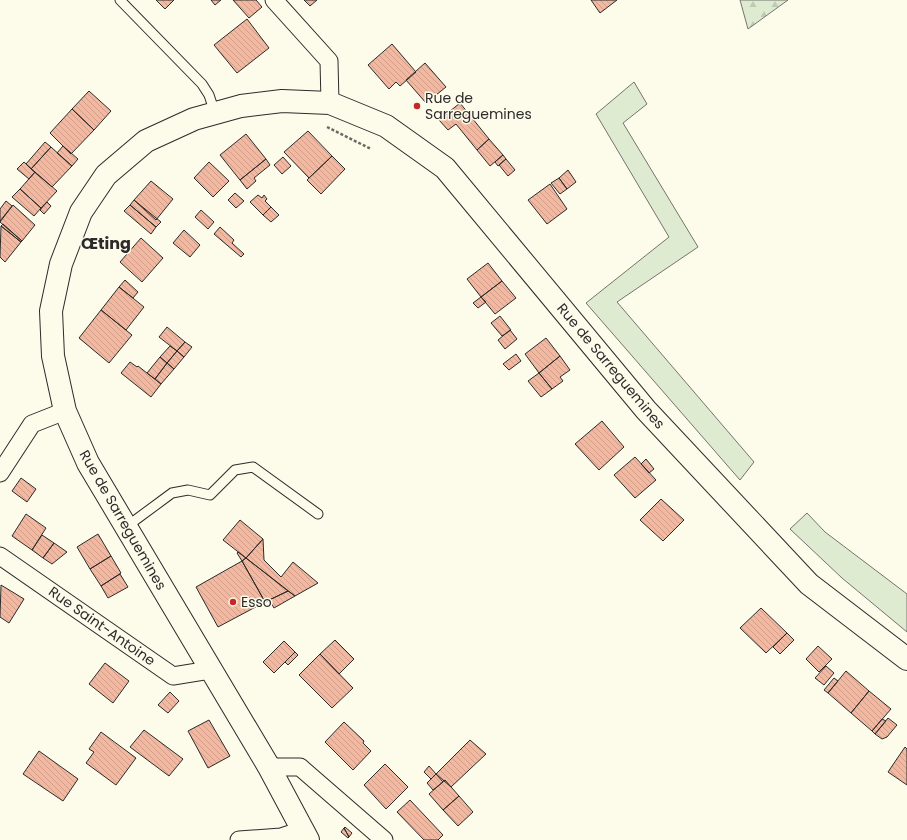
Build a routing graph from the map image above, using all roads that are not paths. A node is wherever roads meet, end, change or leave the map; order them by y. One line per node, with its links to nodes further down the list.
1 (120, 0): 4 (lane)
2 (274, 0): 3 (street)
3 (330, 103): 4 (main road, Rue de Sarreguemines); 10 (main road, Rue de Sarreguemines)
4 (215, 113): 5 (main road, Rue de Sarreguemines)
5 (66, 412): 6 (street); 8 (main road, Rue de Sarreguemines)
6 (0, 473)
7 (318, 514): 8 (lane)
8 (126, 527): 11 (main road, Rue de Sarreguemines)
9 (0, 556): 11 (street, Rue Saint-Antoine)
10 (907, 658)
11 (210, 670): 12 (main road, Rue de Sarreguemines)
12 (269, 767): 13 (main road, Rue de Sarreguemines); 15 (street)
13 (305, 835): 14 (street)
14 (239, 840)
15 (384, 840)

